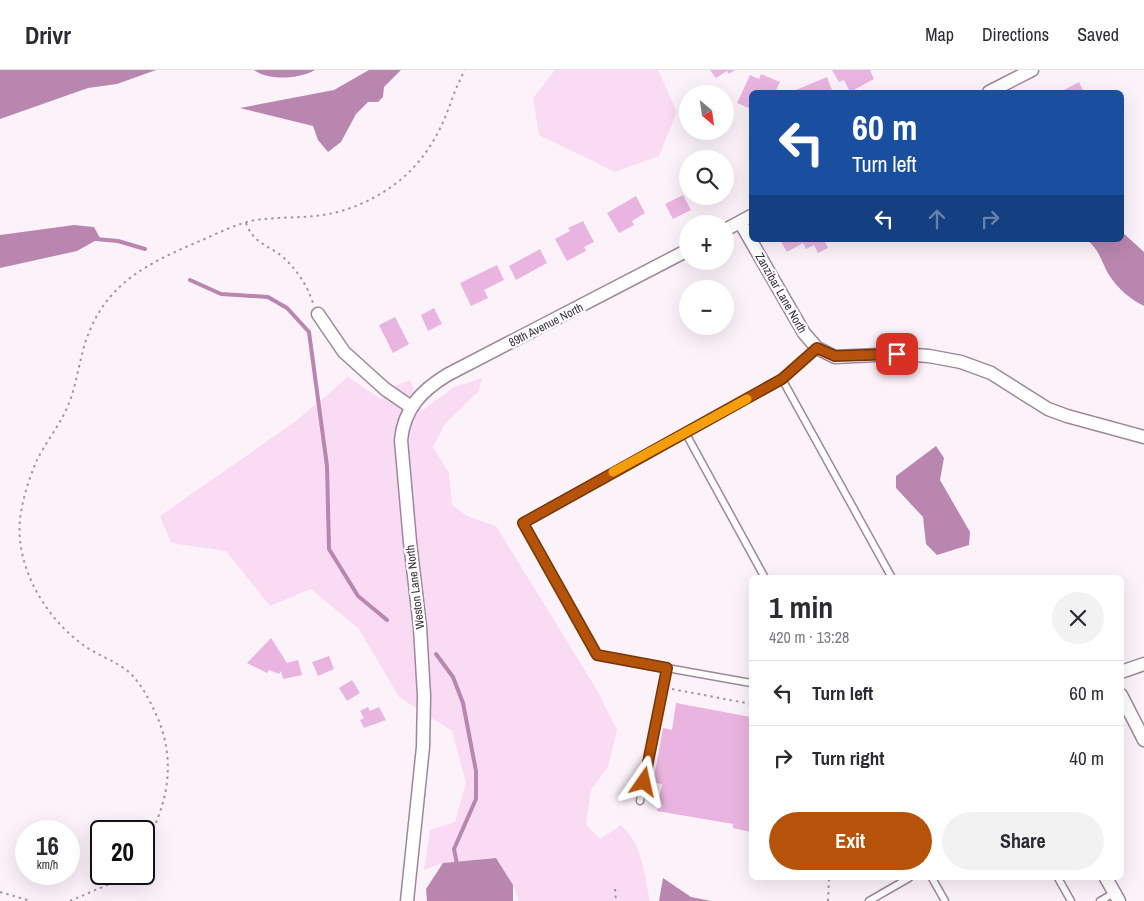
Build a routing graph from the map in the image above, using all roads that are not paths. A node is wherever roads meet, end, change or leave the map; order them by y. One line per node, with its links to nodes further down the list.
1 (1032, 70): 2 (street)
2 (993, 90)
3 (746, 219): 4 (street)
4 (734, 225)
5 (758, 242): 8 (street, Zanzibar Lane North)
6 (679, 255): 10 (street, 89th Avenue North)
7 (318, 314): 10 (street)
8 (817, 348): 9 (lane); 12 (street)
9 (782, 379): 11 (lane); 14 (lane)
10 (411, 407): 27 (street, Weston Lane North)
11 (685, 432): 13 (lane); 17 (lane)
12 (1144, 438)
13 (763, 575)
14 (890, 575)
15 (1144, 664): 16 (street)
16 (1124, 667)
17 (667, 668): 18 (lane); 21 (lane)
18 (749, 683)
19 (1124, 701): 20 (street)
20 (1144, 740)
21 (640, 801)
22 (905, 880): 28 (lane)
23 (933, 880): 29 (lane)
24 (1059, 880): 30 (lane)
25 (1107, 880): 26 (street)
26 (1116, 897): 31 (lane)
27 (406, 901)
28 (868, 901)
29 (945, 901)
30 (1071, 901)
31 (1100, 901)

